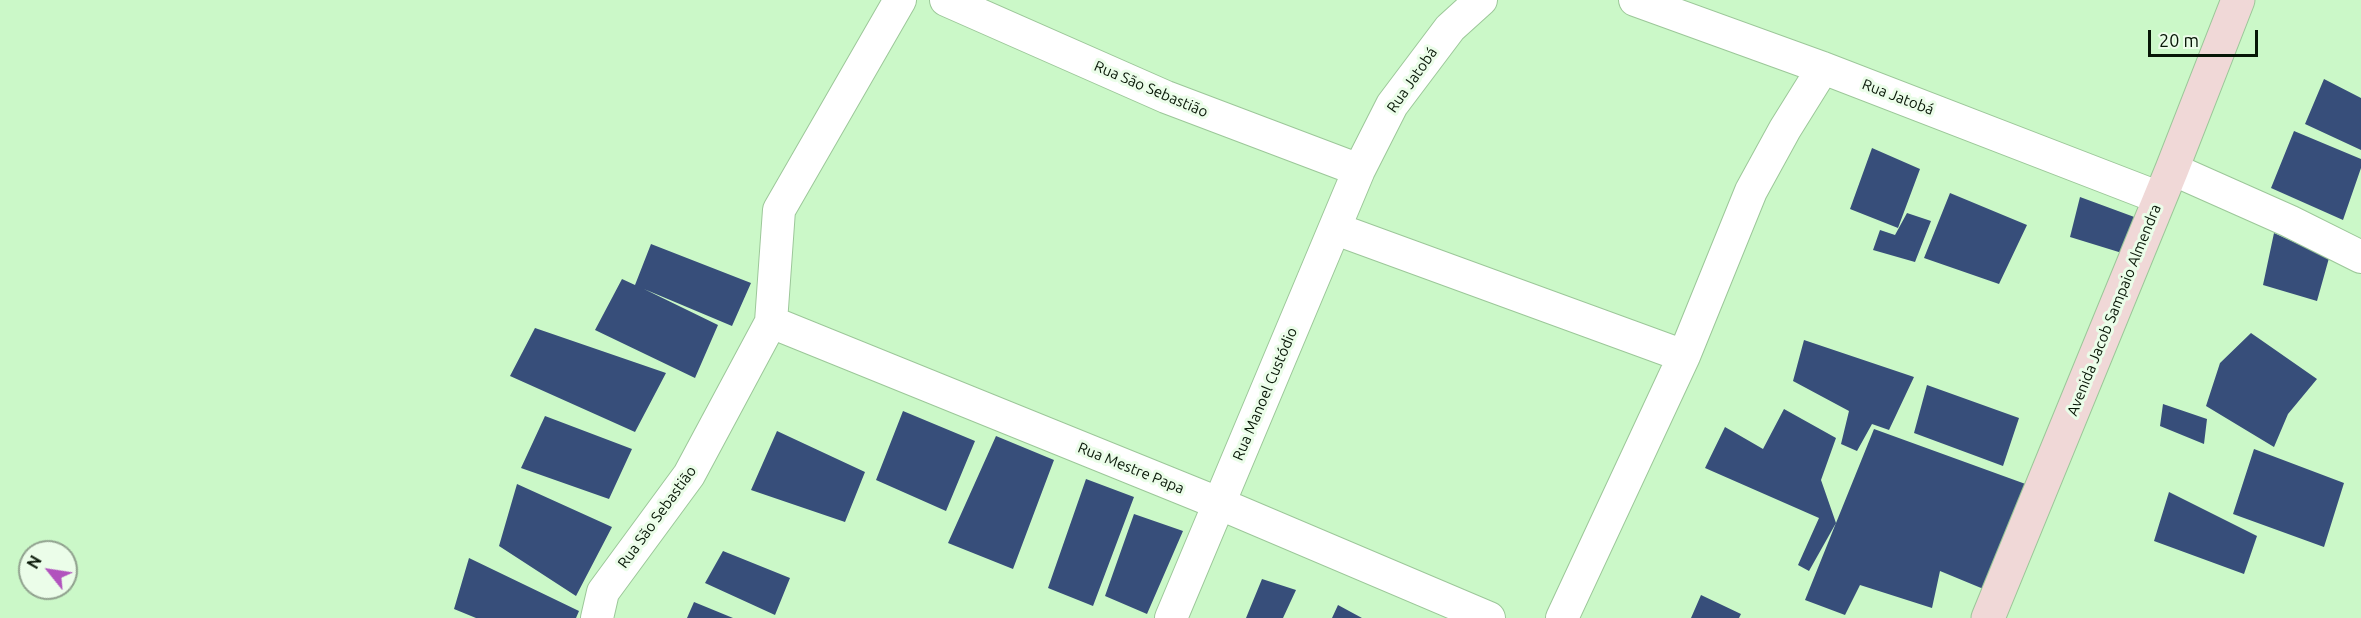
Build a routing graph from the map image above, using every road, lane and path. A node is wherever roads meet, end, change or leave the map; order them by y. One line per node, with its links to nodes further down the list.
1 (900, 0): 12 (street)
2 (946, 0): 8 (street, Rua São Sebastião)
3 (1481, 0): 8 (street, Rua Jatobá)
4 (1635, 0): 6 (street, Rua Jatobá)
5 (2238, 0): 7 (main road, Avenida Jacob Sampaio Almendra)
6 (1823, 68): 9 (street, Rua Jatobá); 13 (street)
7 (2172, 169): 9 (main road, Avenida Jacob Sampaio Almendra); 11 (street)
8 (1359, 170): 10 (street, Rua Manoel Custódio)
9 (2160, 198): 19 (main road, Avenida Jacob Sampaio Almendra)
10 (1336, 229): 13 (street); 14 (street, Rua Manoel Custódio)
11 (2361, 257)
12 (771, 322): 14 (street, Rua Mestre Papa); 15 (street, Rua São Sebastião)
13 (1684, 356): 18 (street)
14 (1218, 503): 16 (street, Rua Manoel Custódio); 17 (street, Rua Mestre Papa)
15 (597, 618)
16 (1171, 618)
17 (1489, 618)
18 (1562, 618)
19 (1988, 618)

